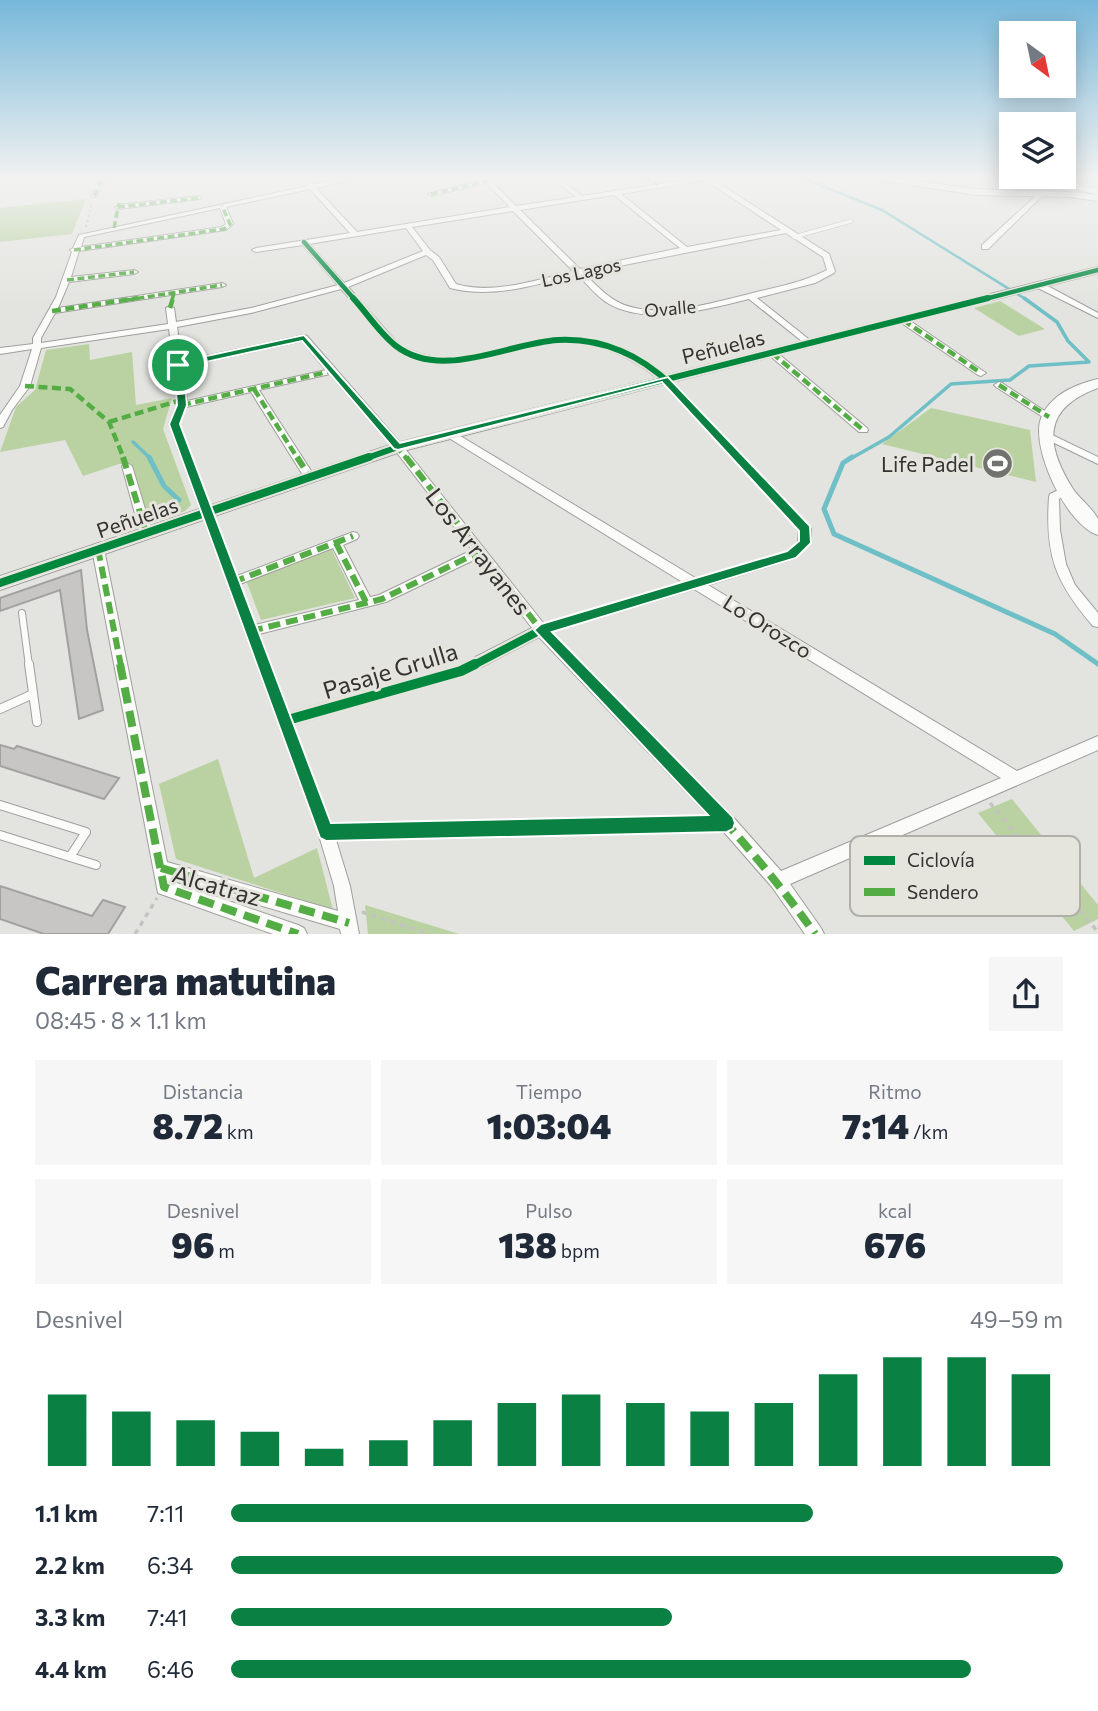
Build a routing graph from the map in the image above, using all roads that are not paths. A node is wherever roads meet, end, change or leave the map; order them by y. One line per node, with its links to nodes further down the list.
1 (115, 221): 12 (street)
2 (150, 221): 12 (street)
3 (228, 221): 18 (street)
4 (342, 221): 14 (street)
5 (440, 221): 11 (street)
6 (528, 221): 24 (street, Ovalle)
7 (650, 221): 20 (street)
8 (769, 221): 13 (street)
9 (850, 221): 15 (lane)
10 (1013, 221): 17 (street)
11 (408, 226): 14 (street); 21 (street, Los Lagos)
12 (114, 228): 18 (street)
13 (785, 231): 15 (street); 20 (street, Los Lagos)
14 (355, 234): 16 (street)
15 (794, 237): 29 (street, Ovalle)
16 (304, 242): 19 (street); 28 (street)
17 (985, 247)
18 (74, 250): 25 (street)
19 (256, 250)
20 (687, 251): 24 (street, Los Lagos)
21 (427, 252): 24 (street, Los Lagos); 28 (street)
22 (134, 269): 25 (street)
23 (1098, 270): 27 (street, Peñuelas)
24 (579, 272): 29 (street, Ovalle)
25 (66, 280): 31 (street)
26 (222, 285): 31 (street)
27 (1040, 285): 32 (street); 33 (street, Peñuelas)
28 (342, 286): 34 (street); 42 (street)
29 (750, 296): 35 (street)
30 (170, 308): 34 (street)
31 (52, 311): 36 (street)
32 (1098, 316)
33 (903, 320): 35 (street, Peñuelas); 41 (street)
34 (171, 324): 36 (street); 39 (street)
35 (808, 343): 38 (street, Peñuelas)
36 (37, 347): 37 (street); 48 (street)
37 (0, 352)
38 (772, 353): 42 (street, Peñuelas); 49 (street)
39 (178, 365): 40 (street, Los Arrayanes); 46 (street)
40 (332, 371): 45 (street); 52 (street, Los Arrayanes)
41 (981, 373)
42 (664, 379): 50 (street, Peñuelas); 65 (street, Pasaje Grulla)
43 (1098, 383): 47 (street)
44 (999, 385): 47 (street)
45 (254, 389): 46 (street); 55 (street)
46 (182, 405): 57 (street)
47 (1049, 417): 51 (street)
48 (0, 425)
49 (863, 430)
50 (449, 433): 52 (street, Peñuelas); 65 (street, Lo Orozco)
51 (1048, 436): 53 (street); 56 (street)
52 (398, 447): 55 (street, Peñuelas); 63 (street, Los Arrayanes)
53 (1098, 461)
54 (127, 466): 59 (street)
55 (310, 477): 57 (street, Peñuelas)
56 (1065, 491): 58 (street); 69 (street)
57 (208, 512): 59 (street, Peñuelas); 64 (street)
58 (1098, 529)
59 (146, 532): 62 (street, Peñuelas)
60 (353, 536): 61 (street)
61 (336, 543): 64 (street); 67 (street)
62 (98, 549): 66 (street, Peñuelas); 86 (street)
63 (479, 552): 67 (street); 70 (street, Los Arrayanes)
64 (233, 582): 71 (street)
65 (695, 582): 70 (street, Pasaje Grulla); 77 (street, Lo Orozco)
66 (0, 583)
67 (366, 602): 71 (street)
68 (22, 613): 72 (lane)
69 (1098, 622)
70 (541, 630): 74 (street, Pasaje Grulla); 79 (street, Los Arrayanes)
71 (251, 631): 74 (street)
72 (33, 694): 73 (lane); 75 (lane)
73 (0, 709)
74 (284, 721): 80 (street)
75 (37, 722)
76 (1098, 743): 77 (street)
77 (1015, 778): 82 (street)
78 (0, 805): 84 (lane)
79 (727, 823): 80 (street); 87 (street, Los Arrayanes)
80 (326, 832): 88 (street)
81 (0, 835): 84 (lane)
82 (880, 836)
83 (850, 849): 87 (street)
84 (70, 857): 85 (lane)
85 (96, 865)
86 (161, 868): 88 (street, Alcatraz); 89 (street, Alcatraz)
87 (778, 881): 90 (street, Los Arrayanes)
88 (348, 921)
89 (298, 934)
90 (815, 934)

